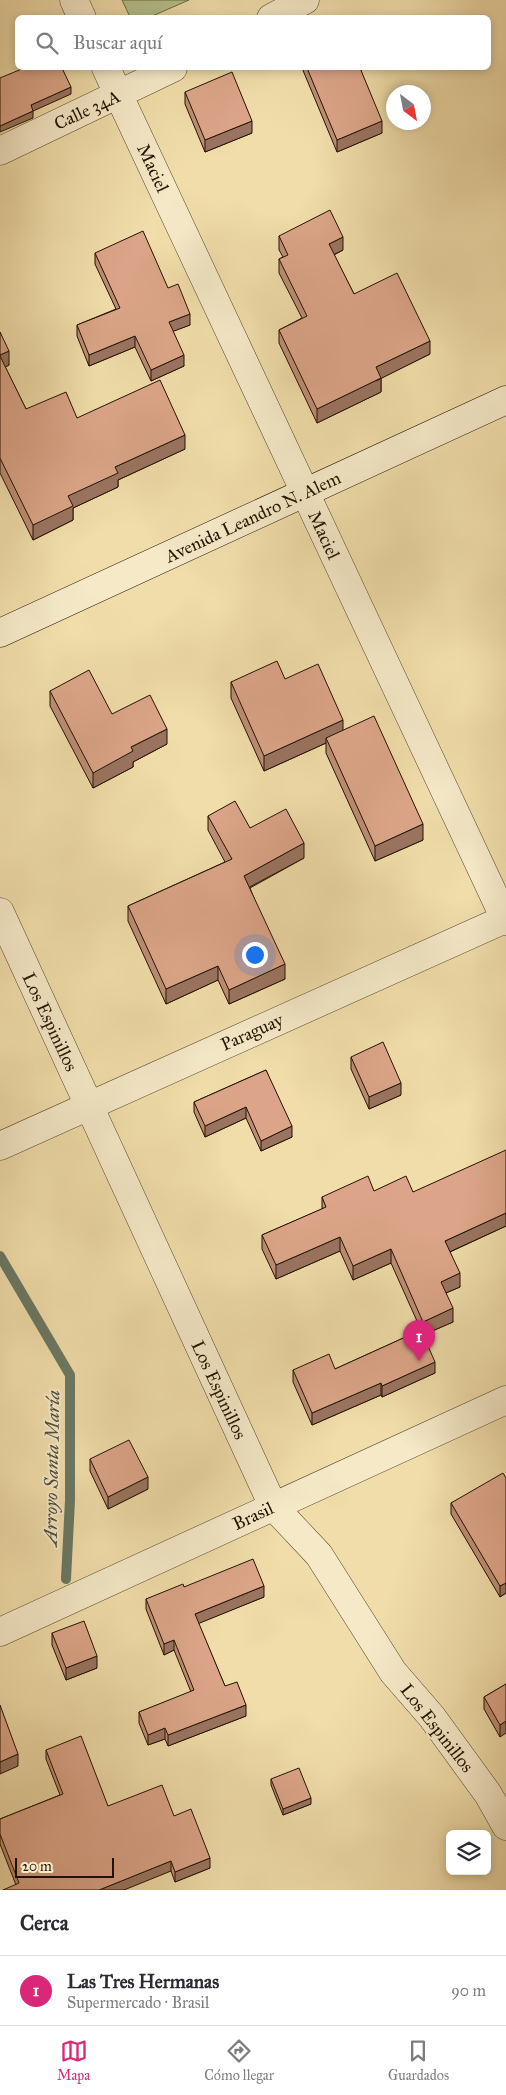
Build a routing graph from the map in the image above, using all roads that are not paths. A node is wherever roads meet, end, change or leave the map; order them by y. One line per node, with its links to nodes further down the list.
1 (74, 0): 3 (street)
2 (305, 0): 4 (street)
3 (81, 15)
4 (277, 15)
5 (107, 70): 7 (street, Maciel)
6 (169, 70): 7 (street, Calle 34A)
7 (119, 95): 8 (street, Calle 34A); 10 (street, Maciel)
8 (0, 151)
9 (506, 400): 10 (street, Avenida Leandro N. Alem)
10 (305, 493): 11 (street, Avenida Leandro N. Alem); 13 (street, Maciel)
11 (0, 633)
12 (0, 912): 14 (street, Los Espinillos)
13 (506, 920): 14 (street, Paraguay)
14 (88, 1105): 15 (street, Paraguay); 17 (street, Los Espinillos)
15 (0, 1146)
16 (506, 1400): 17 (street, Brasil)
17 (273, 1506): 18 (street, Brasil); 19 (street, Los Espinillos)
18 (0, 1632)
19 (506, 1826)

